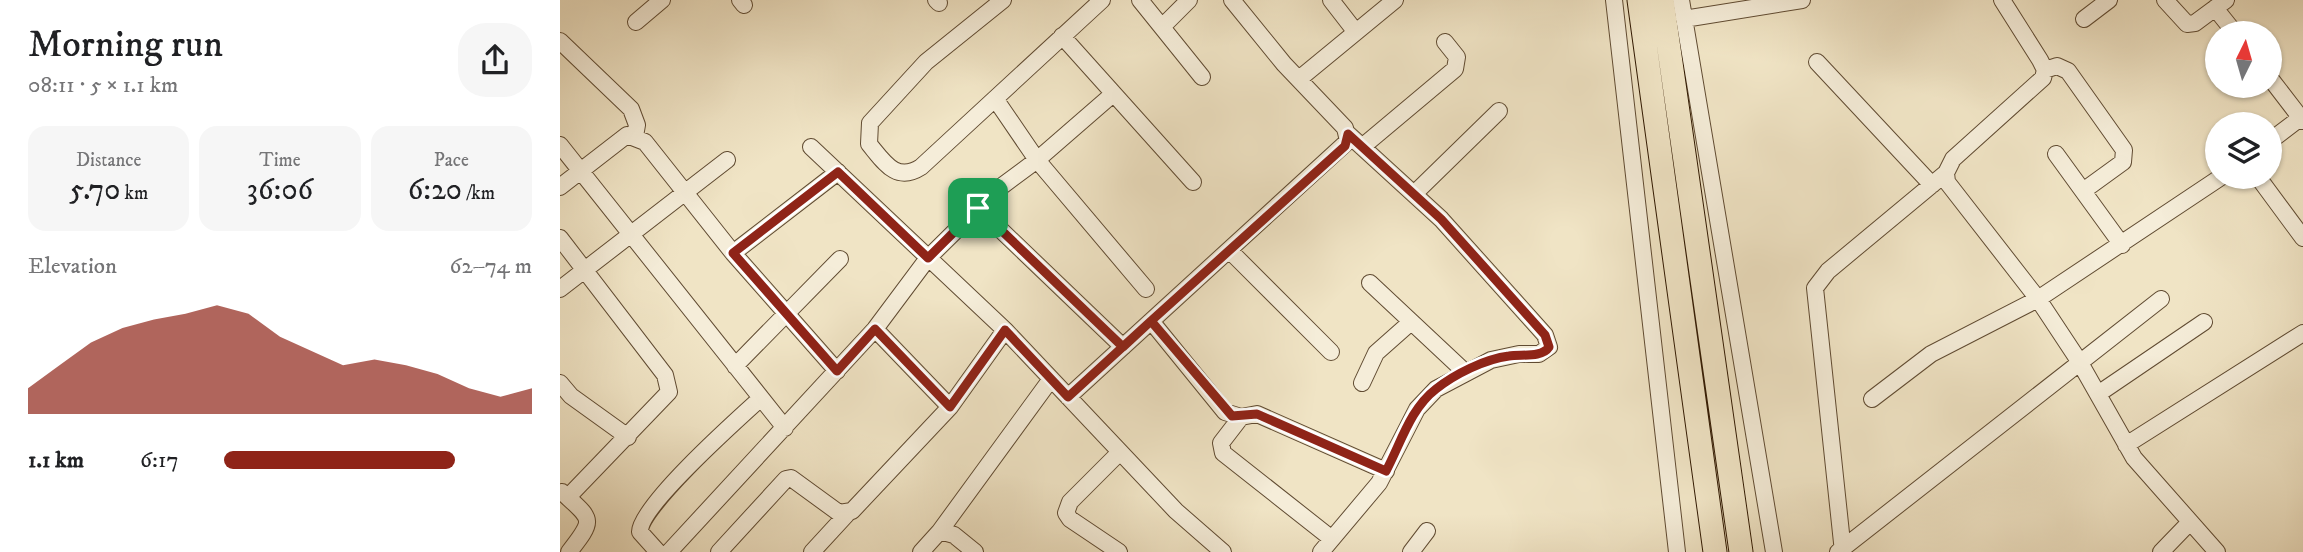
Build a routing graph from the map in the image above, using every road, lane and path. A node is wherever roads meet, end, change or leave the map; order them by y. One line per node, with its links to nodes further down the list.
1 (662, 0): 21 (street)
2 (1003, 0): 33 (street)
3 (1101, 0): 24 (street)
4 (1140, 0): 22 (street)
5 (1189, 0): 22 (street)
6 (1233, 0): 30 (street)
7 (1331, 0): 23 (street)
8 (1395, 0): 23 (street)
9 (1614, 0): 116 (street)
10 (1639, 0): 117 (highway)
11 (1662, 0): 118 (highway)
12 (1681, 0): 18 (street)
13 (1802, 0): 18 (street)
14 (2002, 0): 28 (street)
15 (2109, 0): 19 (street)
16 (2165, 0): 17 (street)
17 (2221, 4): 20 (street)
18 (1685, 19): 119 (street)
19 (2084, 19)
20 (2229, 21)
21 (636, 22)
22 (1162, 27): 29 (street)
23 (1355, 31): 30 (street)
24 (1062, 36): 32 (street); 33 (street)
25 (560, 41): 38 (street)
26 (1445, 43): 41 (street)
27 (1817, 62): 49 (street)
28 (2045, 70): 47 (street); 54 (street)
29 (1202, 78)
30 (1299, 79): 37 (street)
31 (2282, 93): 35 (street)
32 (1113, 94): 44 (street); 48 (street)
33 (996, 100): 44 (street)
34 (1499, 111): 55 (street)
35 (2302, 118): 36 (street)
36 (2282, 132)
37 (1348, 134): 41 (street); 61 (street)
38 (635, 136): 45 (street); 53 (street)
39 (560, 145): 45 (street)
40 (811, 146): 46 (street)
41 (1362, 147): 55 (street)
42 (2056, 154): 54 (street)
43 (727, 160): 53 (street)
44 (1037, 160): 56 (street); 68 (street)
45 (579, 172): 50 (street); 57 (street)
46 (838, 172): 62 (street); 63 (street)
47 (1946, 173): 49 (street); 69 (street)
48 (1193, 182)
49 (1931, 185): 104 (street)
50 (560, 187)
51 (2205, 188): 60 (street)
52 (2267, 189): 59 (street)
53 (686, 191): 57 (street); 62 (street)
54 (2083, 191): 60 (street)
55 (1414, 194): 83 (street)
56 (978, 208): 63 (street); 78 (street)
57 (631, 234): 65 (street); 81 (street)
58 (560, 238): 65 (street)
59 (2303, 238)
60 (2122, 245): 69 (street)
61 (1230, 251): 72 (street); 79 (street)
62 (733, 253): 71 (street)
63 (928, 258): 75 (street); 76 (street)
64 (840, 259): 71 (street)
65 (584, 270): 67 (street); 94 (street)
66 (1370, 284): 74 (street)
67 (560, 289)
68 (1146, 289)
69 (2038, 299): 80 (street); 90 (street)
70 (2161, 299): 80 (street)
71 (784, 313): 81 (street); 82 (street)
72 (1151, 321): 78 (street); 92 (street)
73 (2204, 321): 87 (street)
74 (1411, 322): 83 (street); 86 (street)
75 (875, 329): 82 (street); 91 (street)
76 (1005, 330): 84 (street); 91 (street)
77 (2303, 333): 95 (street)
78 (1123, 347): 88 (street)
79 (1331, 352)
80 (2079, 361): 87 (street); 104 (street)
81 (735, 366): 89 (street)
82 (837, 371): 93 (street)
83 (1465, 372): 97 (street)
84 (1051, 379): 88 (street); 101 (street)
85 (560, 383): 94 (street)
86 (1362, 383)
87 (2098, 394): 95 (street)
88 (1068, 397): 96 (street)
89 (761, 398): 93 (street); 106 (street)
90 (1872, 399)
91 (950, 407): 99 (street)
92 (1241, 417): 97 (street); 103 (street)
93 (785, 428): 107 (street)
94 (628, 437): 98 (street)
95 (2126, 445): 100 (street)
96 (1120, 452): 112 (street); 113 (street)
97 (1386, 471): 103 (street)
98 (564, 494): 105 (street)
99 (847, 514): 108 (street); 109 (street)
100 (2190, 522): 120 (street); 121 (street)
101 (940, 531): 110 (street); 111 (street)
102 (1427, 531): 115 (street)
103 (1332, 539): 114 (street)
104 (1841, 551)
105 (569, 552)
106 (658, 552)
107 (669, 552)
108 (719, 552)
109 (812, 552)
110 (920, 552)
111 (975, 552)
112 (1119, 552)
113 (1223, 552)
114 (1321, 552)
115 (1411, 552)
116 (1676, 552)
117 (1715, 552)
118 (1741, 552)
119 (1774, 552)
120 (2161, 552)
121 (2217, 552)

